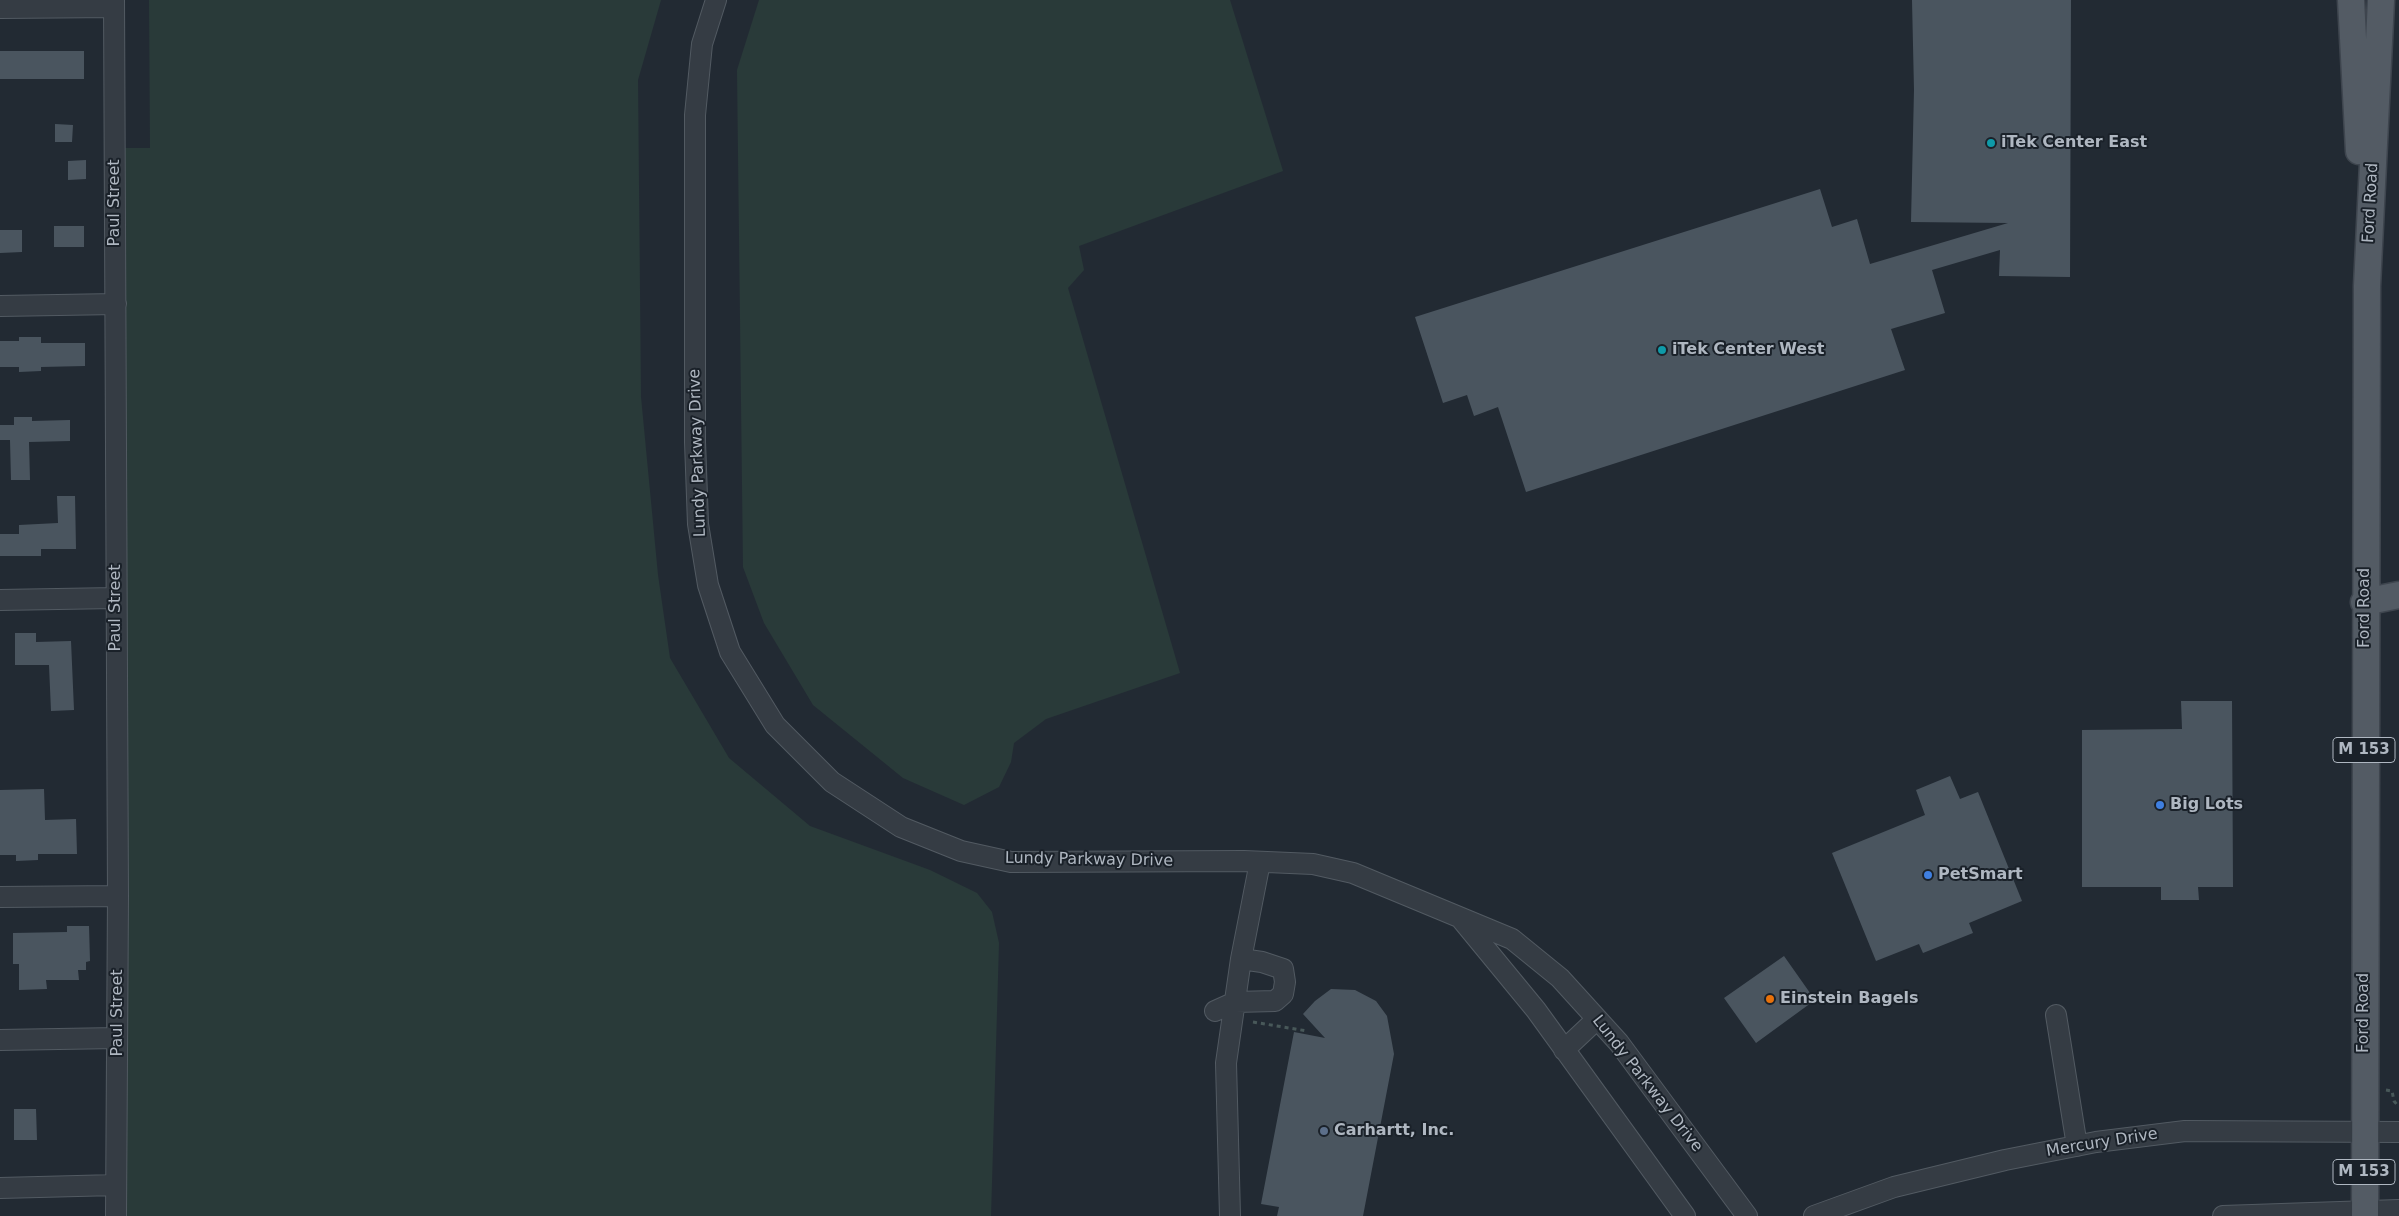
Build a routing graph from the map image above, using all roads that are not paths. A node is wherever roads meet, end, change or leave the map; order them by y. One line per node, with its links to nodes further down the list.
1 (716, 0): 13 (street, Lundy Parkway Drive)
2 (2350, 0): 6 (main road)
3 (2381, 0): 6 (main road, Ford Road / M 153)
4 (114, 4): 5 (street); 7 (street, Paul Street)
5 (0, 8)
6 (2367, 286): 12 (main road, Ford Road / M 153)
7 (116, 304): 8 (street); 10 (street, Paul Street)
8 (0, 306)
9 (2399, 595): 12 (main road)
10 (115, 598): 11 (street); 14 (street, Paul Street)
11 (0, 600)
12 (2364, 602): 26 (main road, Ford Road / M 153)
13 (1260, 862): 16 (street, Lundy Parkway Drive); 17 (street)
14 (118, 896): 15 (street); 22 (street, Paul Street)
15 (0, 897)
16 (1460, 917): 21 (street, Lundy Parkway Drive); 24 (street, Lundy Parkway Drive)
17 (1241, 959): 18 (street); 18 (street)
18 (1234, 1002): 19 (street); 33 (street)
19 (1215, 1011)
20 (2056, 1015): 27 (street)
21 (1597, 1019): 24 (street); 35 (street, Lundy Parkway Drive)
22 (117, 1038): 23 (street); 28 (street, Paul Street)
23 (0, 1040)
24 (1564, 1050): 34 (street, Lundy Parkway Drive)
25 (2399, 1132): 26 (street, Mercury Drive)
26 (2364, 1133): 27 (street, Mercury Drive); 31 (main road, Ford Road / M 153)
27 (2077, 1146): 36 (street, Mercury Drive)
28 (116, 1185): 29 (street); 32 (street, Paul Street)
29 (0, 1188)
30 (2399, 1210): 31 (street)
31 (2365, 1214): 37 (street)
32 (116, 1216)
33 (1230, 1216)
34 (1685, 1216)
35 (1747, 1216)
36 (1814, 1216)
37 (2223, 1216)

